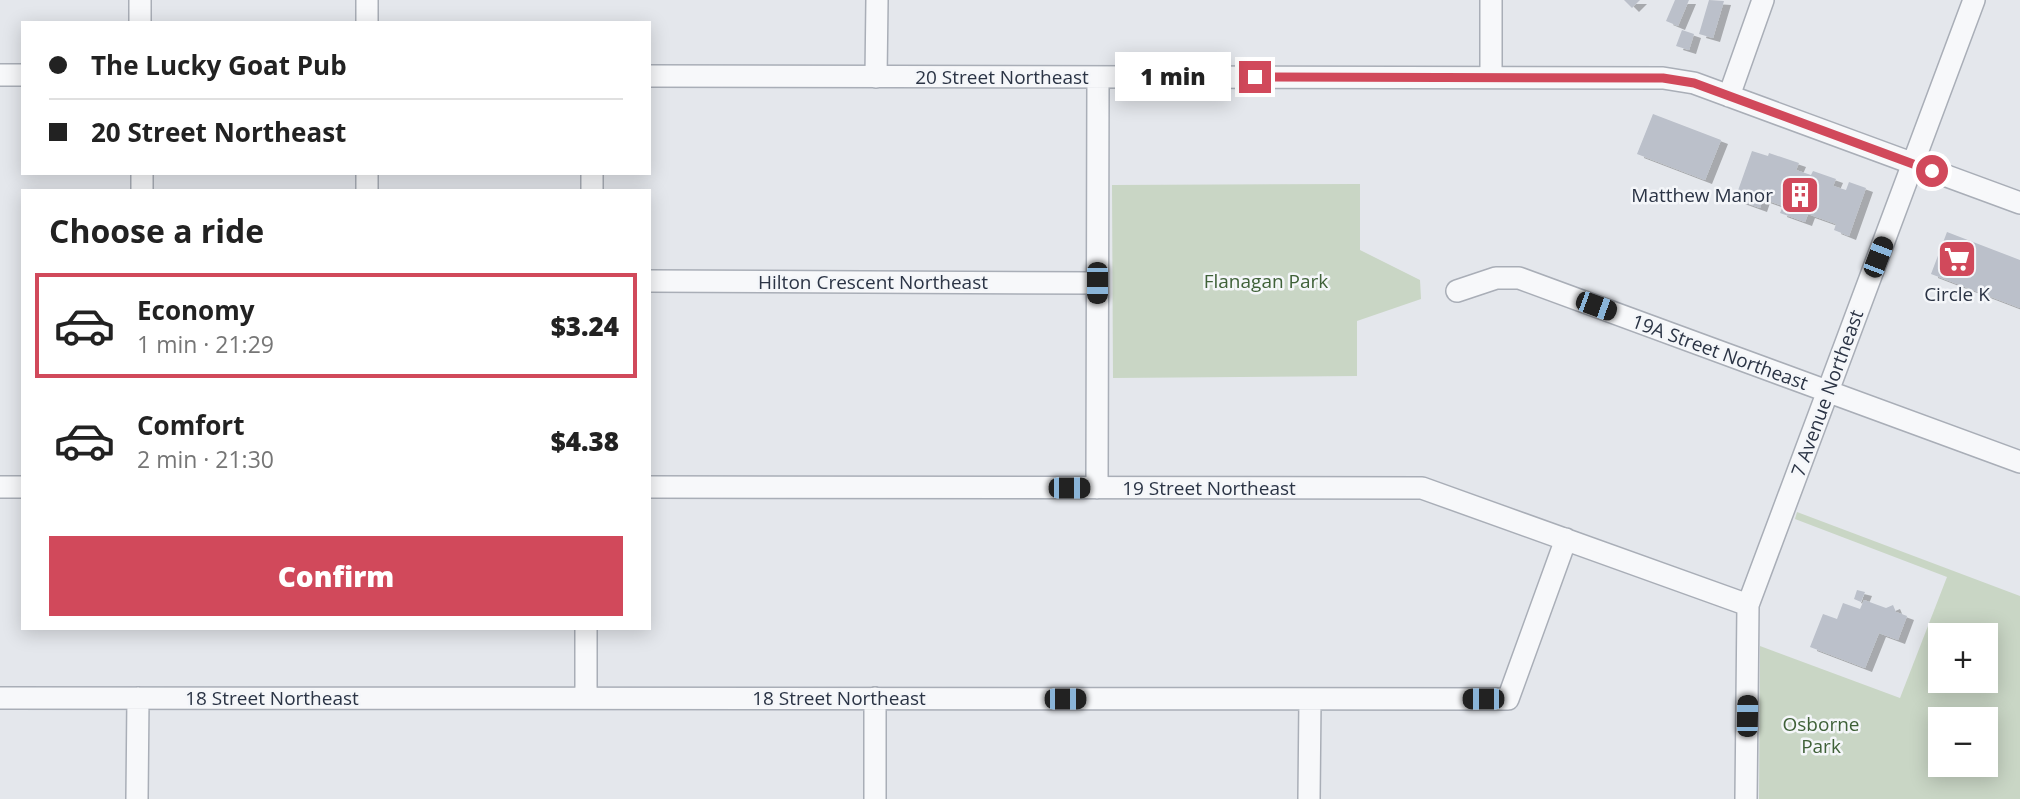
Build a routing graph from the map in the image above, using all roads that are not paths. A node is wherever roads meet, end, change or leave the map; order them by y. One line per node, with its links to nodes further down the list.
1 (140, 0): 7 (street)
2 (367, 0): 8 (street)
3 (877, 0): 12 (street)
4 (1491, 0): 14 (street)
5 (1763, 0): 15 (street)
6 (1974, 0): 16 (street, 7 Avenue Northeast)
7 (140, 21)
8 (367, 21)
9 (0, 75): 10 (street)
10 (21, 75)
11 (651, 76): 12 (street, 20 Street Northeast)
12 (876, 77): 13 (street, 20 Street Northeast)
13 (1098, 77): 14 (street, 20 Street Northeast); 19 (street)
14 (1491, 77): 15 (street, 20 Street Northeast)
15 (1729, 96): 16 (street, 20 Street Northeast)
16 (1913, 163): 17 (street, 20 Street Northeast); 21 (street, 7 Avenue Northeast)
17 (2020, 203)
18 (651, 281): 19 (street, Hilton Crescent Northeast)
19 (1097, 283): 26 (street)
20 (1457, 291): 21 (street, 19A Street Northeast)
21 (1828, 391): 22 (street, 19A Street Northeast); 28 (street, 7 Avenue Northeast)
22 (2020, 462)
23 (0, 487): 24 (street)
24 (21, 487)
25 (651, 487): 26 (street, 19 Street Northeast)
26 (1097, 488): 27 (street, 19 Street Northeast)
27 (1566, 539): 28 (street, 19 Street Northeast); 34 (street, 18 Street Northeast)
28 (1748, 605): 38 (street, 7 Avenue Northeast)
29 (586, 630): 32 (street)
30 (0, 698): 31 (street, 18 Street Northeast)
31 (138, 698): 32 (street, 18 Street Northeast); 35 (street)
32 (586, 698): 33 (street, 18 Street Northeast)
33 (875, 698): 34 (street, 18 Street Northeast); 36 (street)
34 (1310, 699): 37 (street)
35 (137, 799)
36 (875, 799)
37 (1309, 799)
38 (1746, 799)

